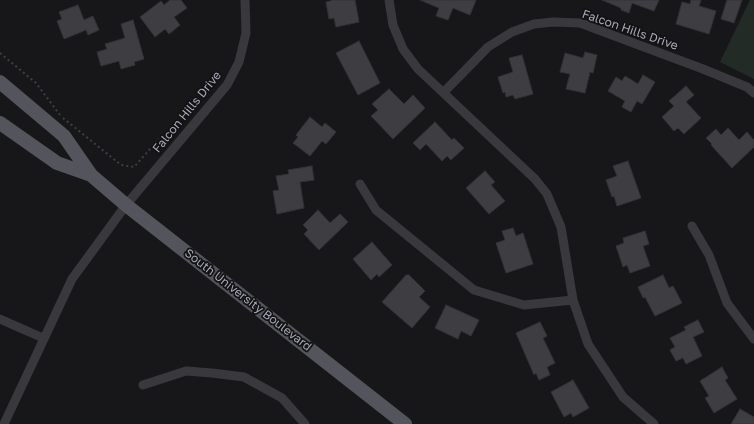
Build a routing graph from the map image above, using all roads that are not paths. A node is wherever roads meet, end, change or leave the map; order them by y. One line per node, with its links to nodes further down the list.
1 (245, 0): 9 (street, Falcon Hills Drive)
2 (389, 0): 4 (street)
3 (0, 82): 7 (main road, South University Boulevard)
4 (444, 92): 5 (street, Falcon Hills Drive); 11 (street)
5 (754, 93)
6 (0, 123): 7 (main road, South University Boulevard)
7 (91, 175): 9 (main road, South University Boulevard)
8 (360, 184): 11 (street)
9 (126, 205): 13 (street, Falcon Hills Drive); 18 (main road, South University Boulevard)
10 (692, 226): 14 (street)
11 (572, 300): 19 (street)
12 (0, 319): 13 (street)
13 (43, 338): 16 (street, Falcon Hills Drive)
14 (754, 339)
15 (143, 385): 17 (street)
16 (4, 424)
17 (305, 424)
18 (406, 424)
19 (654, 424)

